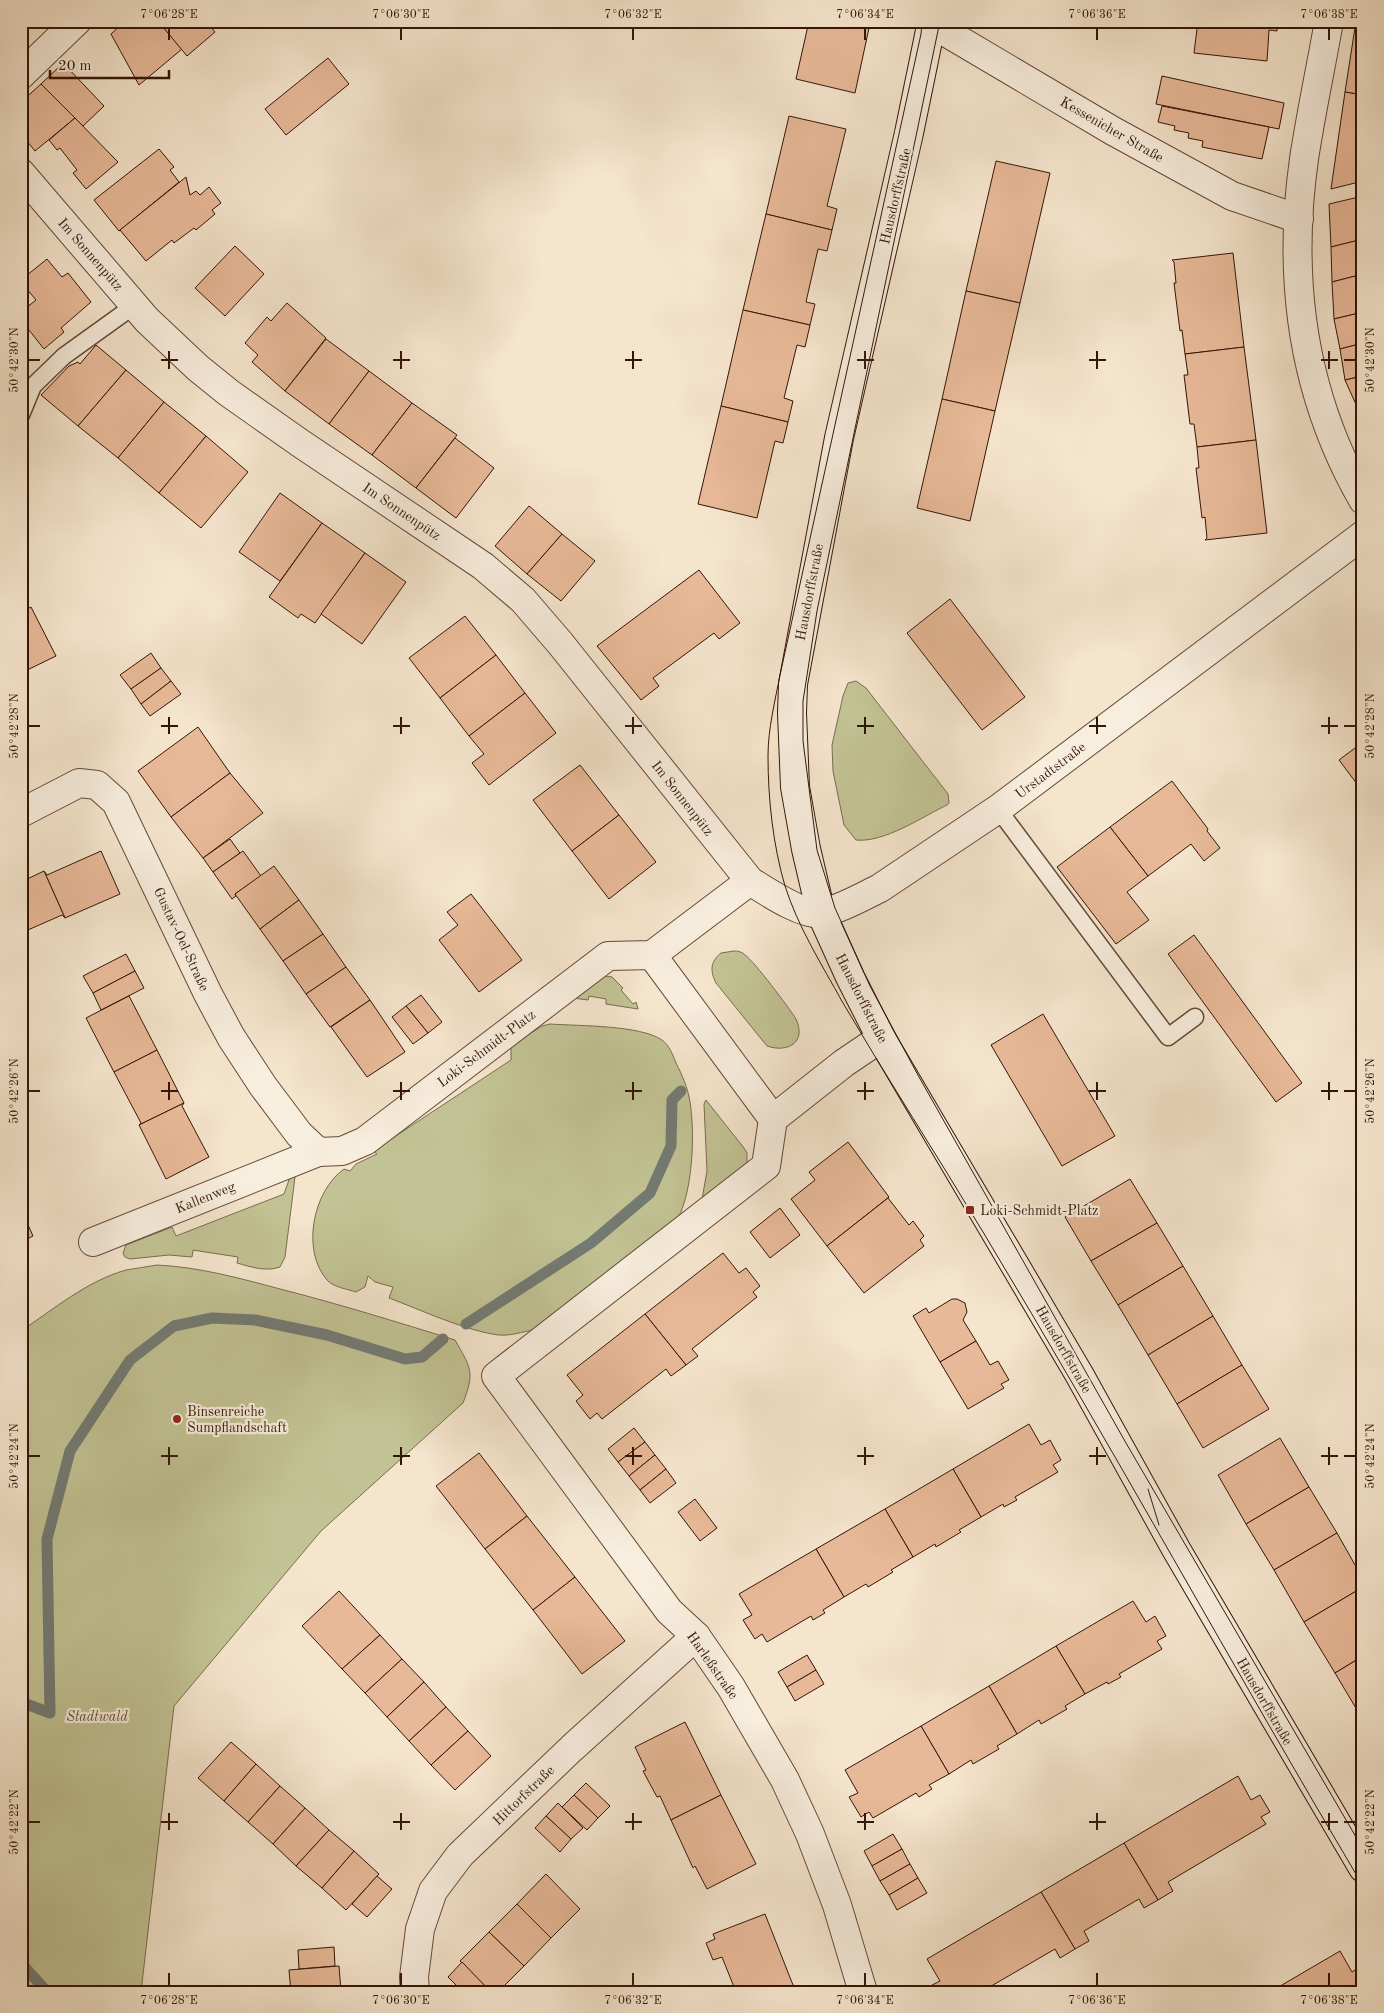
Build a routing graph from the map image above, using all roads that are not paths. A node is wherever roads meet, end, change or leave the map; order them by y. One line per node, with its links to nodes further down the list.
1 (77, 21): 4 (street)
2 (1329, 21): 6 (street)
3 (932, 22): 6 (street, Kessenicher Straße); 14 (street, Hausdorffstraße)
4 (21, 75)
5 (21, 173): 7 (street, Im Sonnenpütz)
6 (1300, 219): 9 (street)
7 (135, 304): 8 (lane); 13 (street, Im Sonnenpütz)
8 (21, 415)
9 (1363, 500)
10 (1363, 536): 11 (street, Urstadtstraße)
11 (998, 809): 14 (street, Urstadtstraße); 16 (lane)
12 (21, 813): 19 (street, Gustav-Oel-Straße)
13 (750, 881): 14 (street); 15 (street)
14 (821, 914): 17 (street, Hausdorffstraße)
15 (652, 955): 18 (street); 19 (street, Loki-Schmidt-Platz)
16 (1195, 1017)
17 (881, 1038): 18 (street); 22 (street, Hausdorffstraße)
18 (773, 1119): 21 (street, Harleßstraße)
19 (320, 1151): 20 (street, Kallenweg)
20 (93, 1242)
21 (696, 1636): 23 (street, Hittorfstraße); 24 (street, Harleßstraße)
22 (1363, 1868)
23 (415, 1992)
24 (863, 1992)

